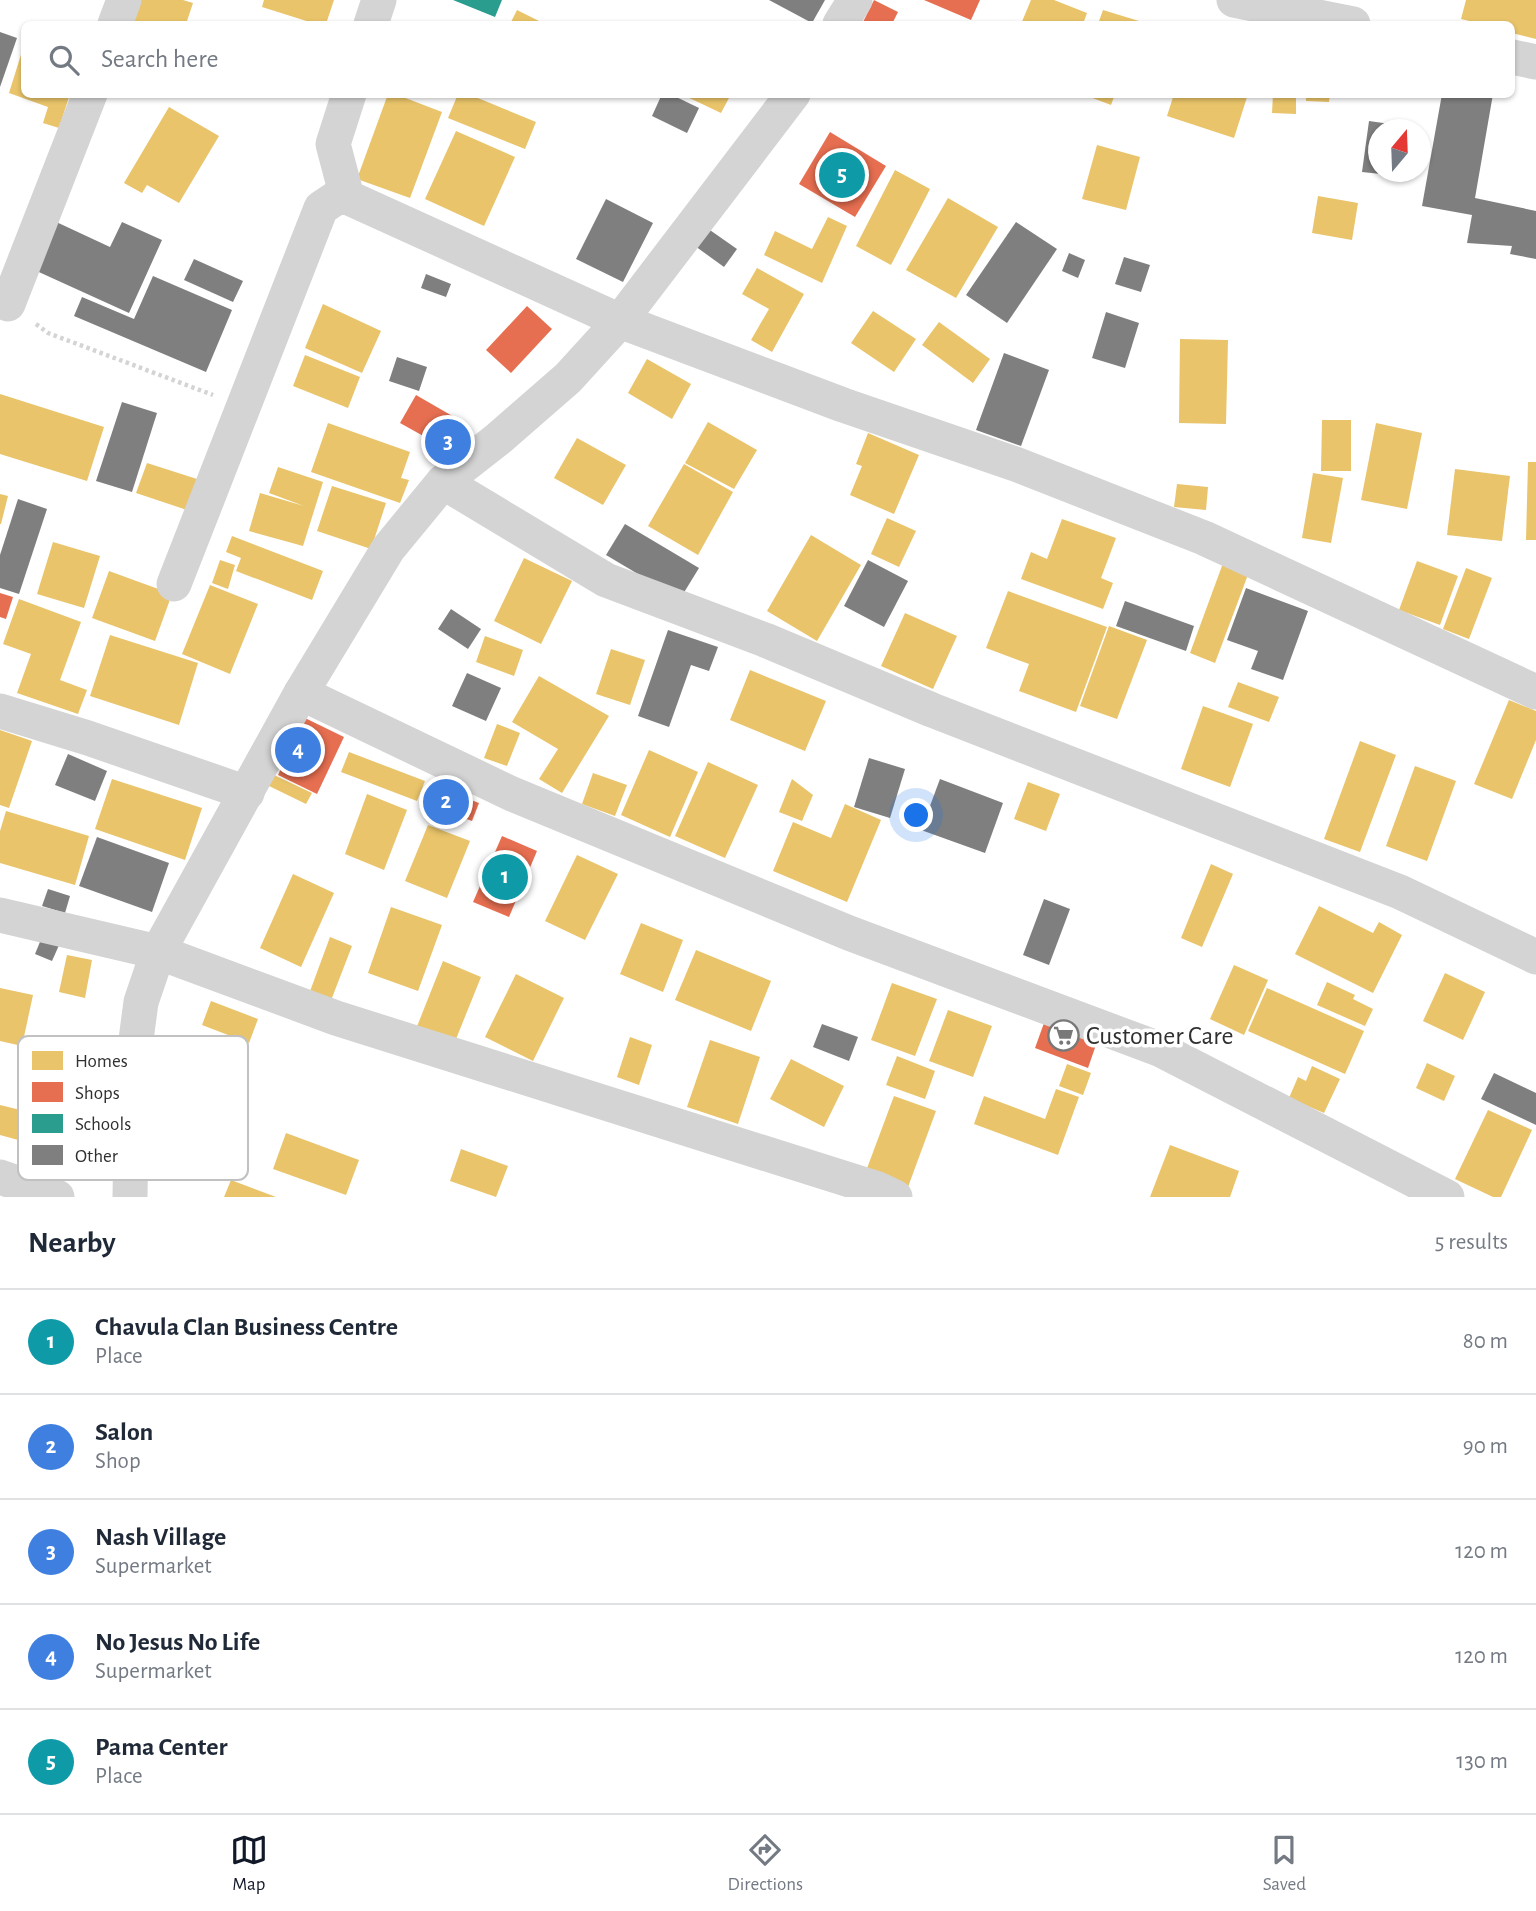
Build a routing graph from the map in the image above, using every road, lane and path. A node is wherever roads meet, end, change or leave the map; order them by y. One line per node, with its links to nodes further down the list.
1 (124, 0): 5 (street)
2 (379, 0): 6 (street)
3 (855, 0): 7 (street)
4 (1234, 0): 8 (street)
5 (116, 21)
6 (372, 21)
7 (842, 21)
8 (1338, 21)
9 (1515, 58): 10 (street)
10 (1536, 62)
11 (88, 98): 15 (street)
12 (348, 98): 14 (street)
13 (790, 98): 16 (street)
14 (347, 197): 16 (street); 17 (street)
15 (8, 304): 17 (path)
16 (620, 321): 18 (street); 20 (street)
17 (243, 406): 19 (street)
18 (443, 482): 21 (street); 26 (street)
19 (174, 584)
20 (1536, 692)
21 (301, 693): 23 (street); 31 (street)
22 (0, 711): 23 (street)
23 (247, 793): 25 (street)
24 (0, 915): 25 (street)
25 (158, 952): 27 (street); 30 (street)
26 (1536, 957)
27 (136, 1036)
28 (0, 1177): 29 (street)
29 (57, 1197)
30 (895, 1197)
31 (1447, 1197)

